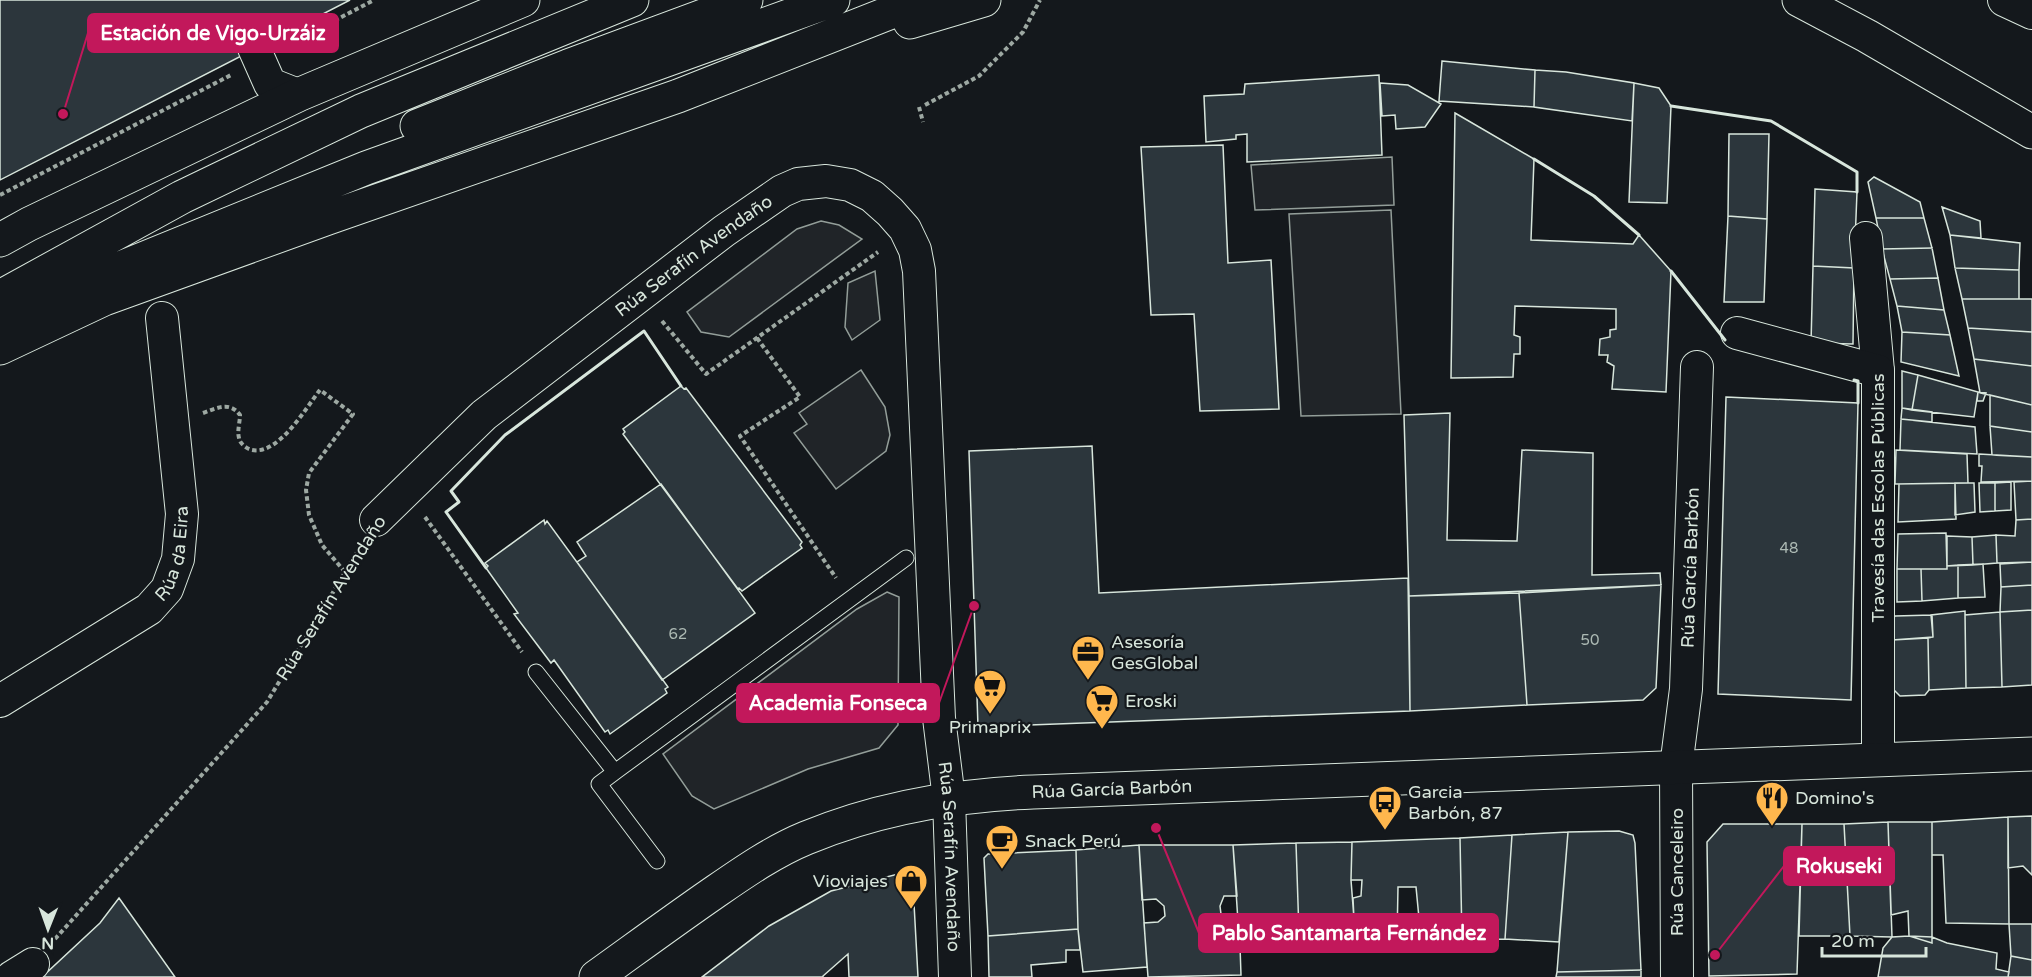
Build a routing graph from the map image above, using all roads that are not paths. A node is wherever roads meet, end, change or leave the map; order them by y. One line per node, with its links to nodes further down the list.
1 (523, 0): 13 (main road)
2 (632, 0): 14 (main road)
3 (746, 0): 15 (main road)
4 (832, 0): 17 (main road)
5 (931, 0): 10 (main road)
6 (984, 0): 10 (main road)
7 (1798, 0): 11 (main road)
8 (2004, 0): 9 (street)
9 (2032, 13)
10 (744, 70): 19 (main road)
11 (2032, 132)
12 (1866, 238): 21 (street, Travesía das Escolas Públicas)
13 (0, 240)
14 (0, 297)
15 (0, 303)
16 (162, 318): 25 (street, Rúa da Eira)
17 (0, 327)
18 (1737, 333): 21 (street)
19 (0, 348)
20 (1697, 367): 28 (street, Rúa García Barbón)
21 (1878, 371): 27 (street, Travesía das Escolas Públicas)
22 (376, 520): 30 (street, Rúa Serafín Avendaño)
23 (906, 558): 29 (lane)
24 (536, 672): 29 (lane)
25 (0, 701)
26 (2032, 754): 27 (main road, Rúa García Barbón)
27 (1878, 759): 28 (main road, Rúa García Barbón)
28 (1676, 767): 30 (main road, Rúa García Barbón); 34 (street, Rúa Canceleiro)
29 (615, 772): 31 (lane)
30 (949, 799): 32 (main road, Rúa García Barbón); 33 (street, Rúa Serafín Avendaño)
31 (657, 861)
32 (596, 977)
33 (955, 977)
34 (1677, 977)

